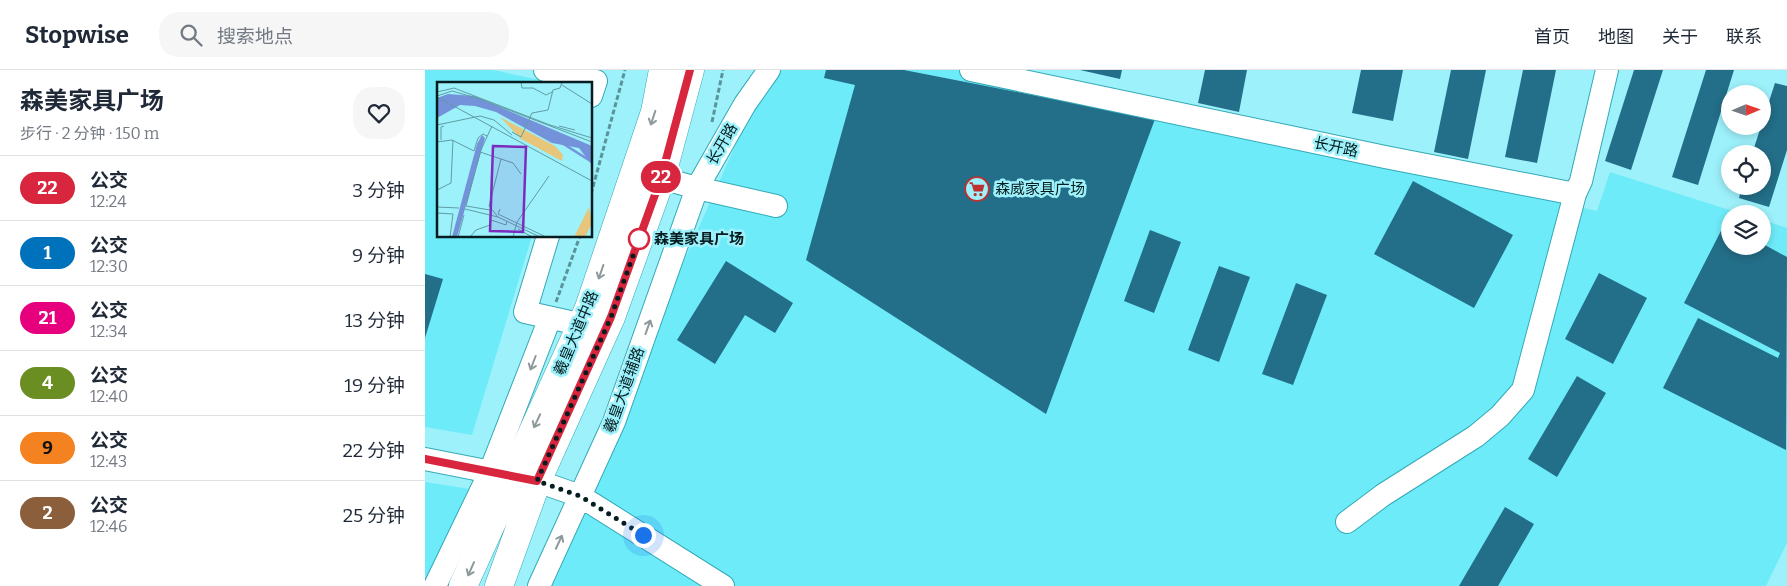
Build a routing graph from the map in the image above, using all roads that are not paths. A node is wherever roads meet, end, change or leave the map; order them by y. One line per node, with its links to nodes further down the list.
1 (545, 70): 8 (street)
2 (663, 70): 16 (main road, 羲皇大道中路, one-way to 16)
3 (690, 70): 10 (main road, 羲皇大道中路)
4 (752, 70): 9 (street)
5 (769, 70): 9 (street, 长开路)
6 (971, 70): 12 (street, 长开路)
7 (1607, 70): 12 (street)
8 (593, 90)
9 (745, 104): 11 (street, 长开路)
10 (661, 178): 11 (street); 16 (main road, 羲皇大道中路)
11 (697, 188): 13 (street); 19 (street, 羲皇大道辅路, one-way to 11)
12 (1575, 194): 20 (street)
13 (776, 206)
14 (547, 238): 15 (street)
15 (550, 318): 16 (street); 18 (street, one-way to 18)
16 (593, 328): 18 (main road, 羲皇大道中路)
17 (425, 459): 18 (street)
18 (513, 476): 19 (street); 21 (street); 22 (main road, 羲皇大道中路, one-way to 22); 23 (main road, 羲皇大道中路)
19 (580, 496): 24 (street, 羲皇大道辅路, one-way to 19); 25 (street)
20 (1347, 522)
21 (435, 586)
22 (463, 586)
23 (499, 586)
24 (539, 586)
25 (723, 586)

